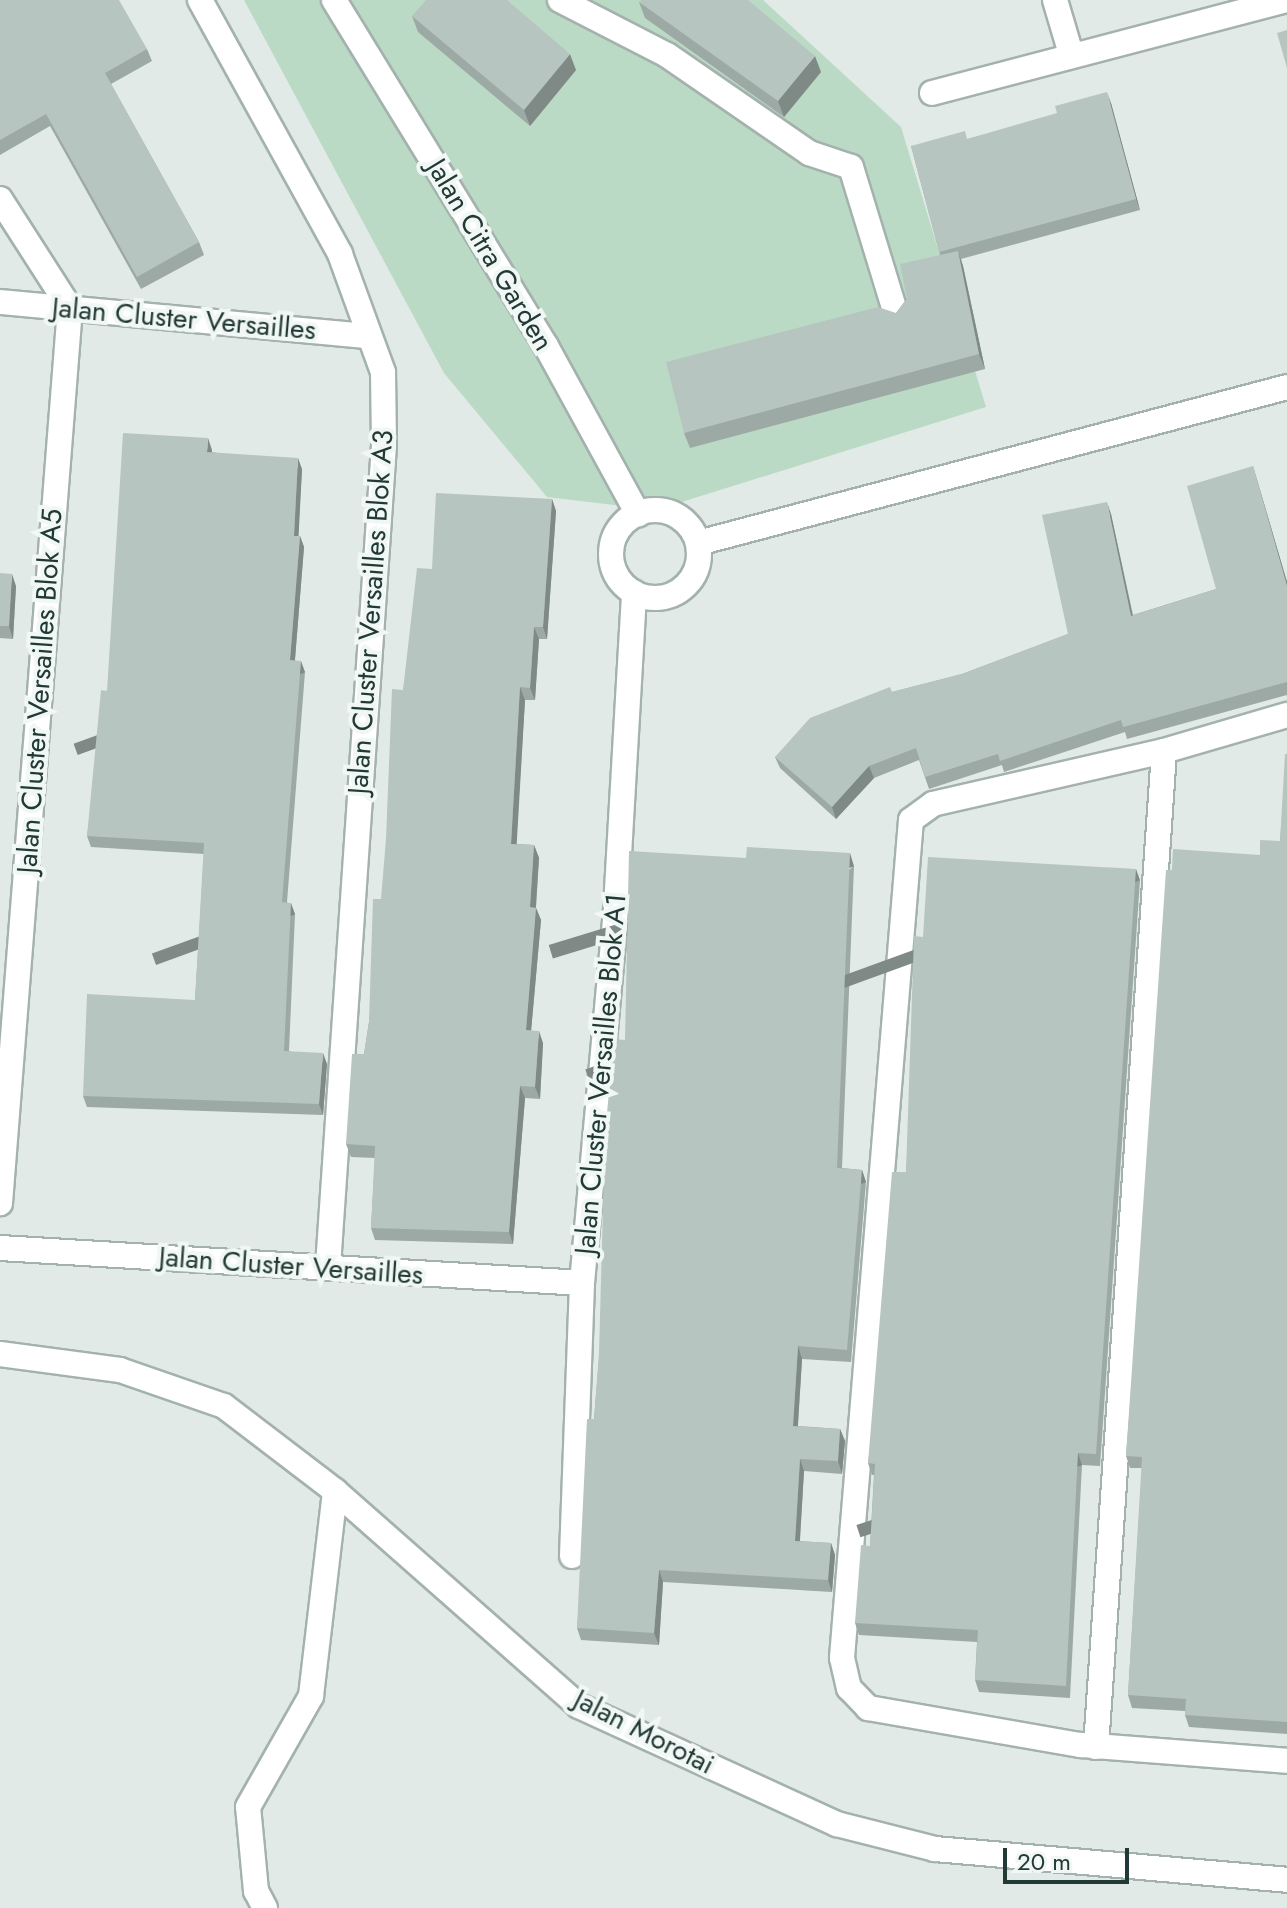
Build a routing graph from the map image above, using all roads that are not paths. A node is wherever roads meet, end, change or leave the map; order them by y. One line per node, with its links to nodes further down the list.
1 (200, 0): 12 (street, Jalan Cluster Versailles Blok A3)
2 (334, 0): 14 (street, Jalan Citra Garden)
3 (560, 0): 11 (street)
4 (1055, 0): 6 (street)
5 (1287, 0): 6 (street)
6 (1071, 54): 7 (street)
7 (932, 93)
8 (0, 199): 10 (street)
9 (0, 302): 10 (street, Jalan Cluster Versailles)
10 (70, 308): 12 (street, Jalan Cluster Versailles); 19 (street, Jalan Cluster Versailles Blok A5)
11 (896, 314)
12 (367, 336): 21 (street, Jalan Cluster Versailles Blok A3)
13 (1287, 387): 15 (street)
14 (638, 514): 15 (street); 16 (street)
15 (698, 543): 16 (street)
16 (634, 593): 22 (street, Jalan Cluster Versailles Blok A1)
17 (1287, 715): 18 (street)
18 (1164, 751): 26 (street); 26 (street)
19 (0, 1203)
20 (0, 1248): 21 (street, Jalan Cluster Versailles)
21 (328, 1267): 22 (street, Jalan Cluster Versailles)
22 (582, 1283): 25 (street, Jalan Cluster Versailles Blok A1)
23 (0, 1354): 24 (street, Jalan Morotai)
24 (335, 1491): 28 (street, Jalan Morotai); 29 (street)
25 (572, 1556)
26 (1096, 1747): 27 (street)
27 (1287, 1761)
28 (1287, 1880)
29 (265, 1908)

